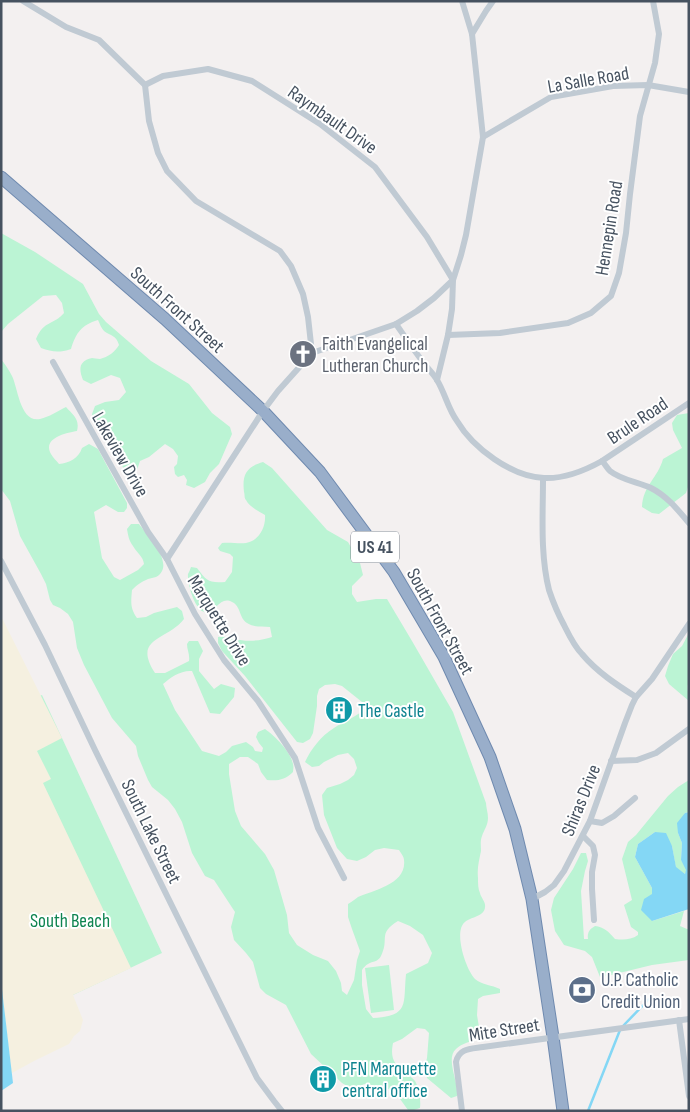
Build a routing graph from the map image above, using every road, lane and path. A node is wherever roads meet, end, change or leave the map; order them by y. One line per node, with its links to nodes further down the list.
1 (23, 1): 6 (street)
2 (462, 1): 5 (street)
3 (494, 1): 5 (street)
4 (653, 1): 7 (street, Hennepin Road)
5 (472, 34): 9 (street)
6 (146, 85): 11 (street, Raymbault Drive); 14 (street)
7 (648, 85): 8 (street); 9 (street, La Salle Road); 13 (street, Hennepin Road)
8 (689, 92)
9 (483, 137): 11 (street)
10 (1, 177): 18 (highway, South Front Street / US 41)
11 (453, 280): 12 (street); 13 (street)
12 (396, 324): 14 (street); 16 (street, Brule Road)
13 (448, 335): 16 (street)
14 (312, 353): 18 (street)
15 (53, 362): 22 (street, Lakeview Drive)
16 (437, 380): 20 (street, Brule Road)
17 (689, 403): 19 (street, Brule Road)
18 (263, 411): 22 (street); 32 (highway, South Front Street / US 41)
19 (602, 461): 20 (street, Brule Road); 21 (street)
20 (543, 478): 25 (street)
21 (689, 523)
22 (167, 560): 31 (street, Marquette Drive)
23 (1, 561): 38 (street, South Lake Street)
24 (689, 624): 25 (street, Shiras Drive)
25 (636, 698): 27 (street, Shiras Drive)
26 (689, 729): 27 (street)
27 (611, 761): 29 (street, Shiras Drive)
28 (635, 798): 29 (street)
29 (590, 821): 30 (street, Shiras Drive)
30 (583, 836): 32 (street, Shiras Drive); 33 (street)
31 (344, 878)
32 (532, 899): 36 (highway, South Front Street / US 41)
33 (594, 920)
34 (689, 1019): 35 (street)
35 (679, 1020): 36 (street); 37 (street)
36 (553, 1037): 39 (street, Mite Street); 40 (highway, South Front Street / US 41)
37 (689, 1096)
38 (282, 1111)
39 (462, 1111)
40 (563, 1111)

